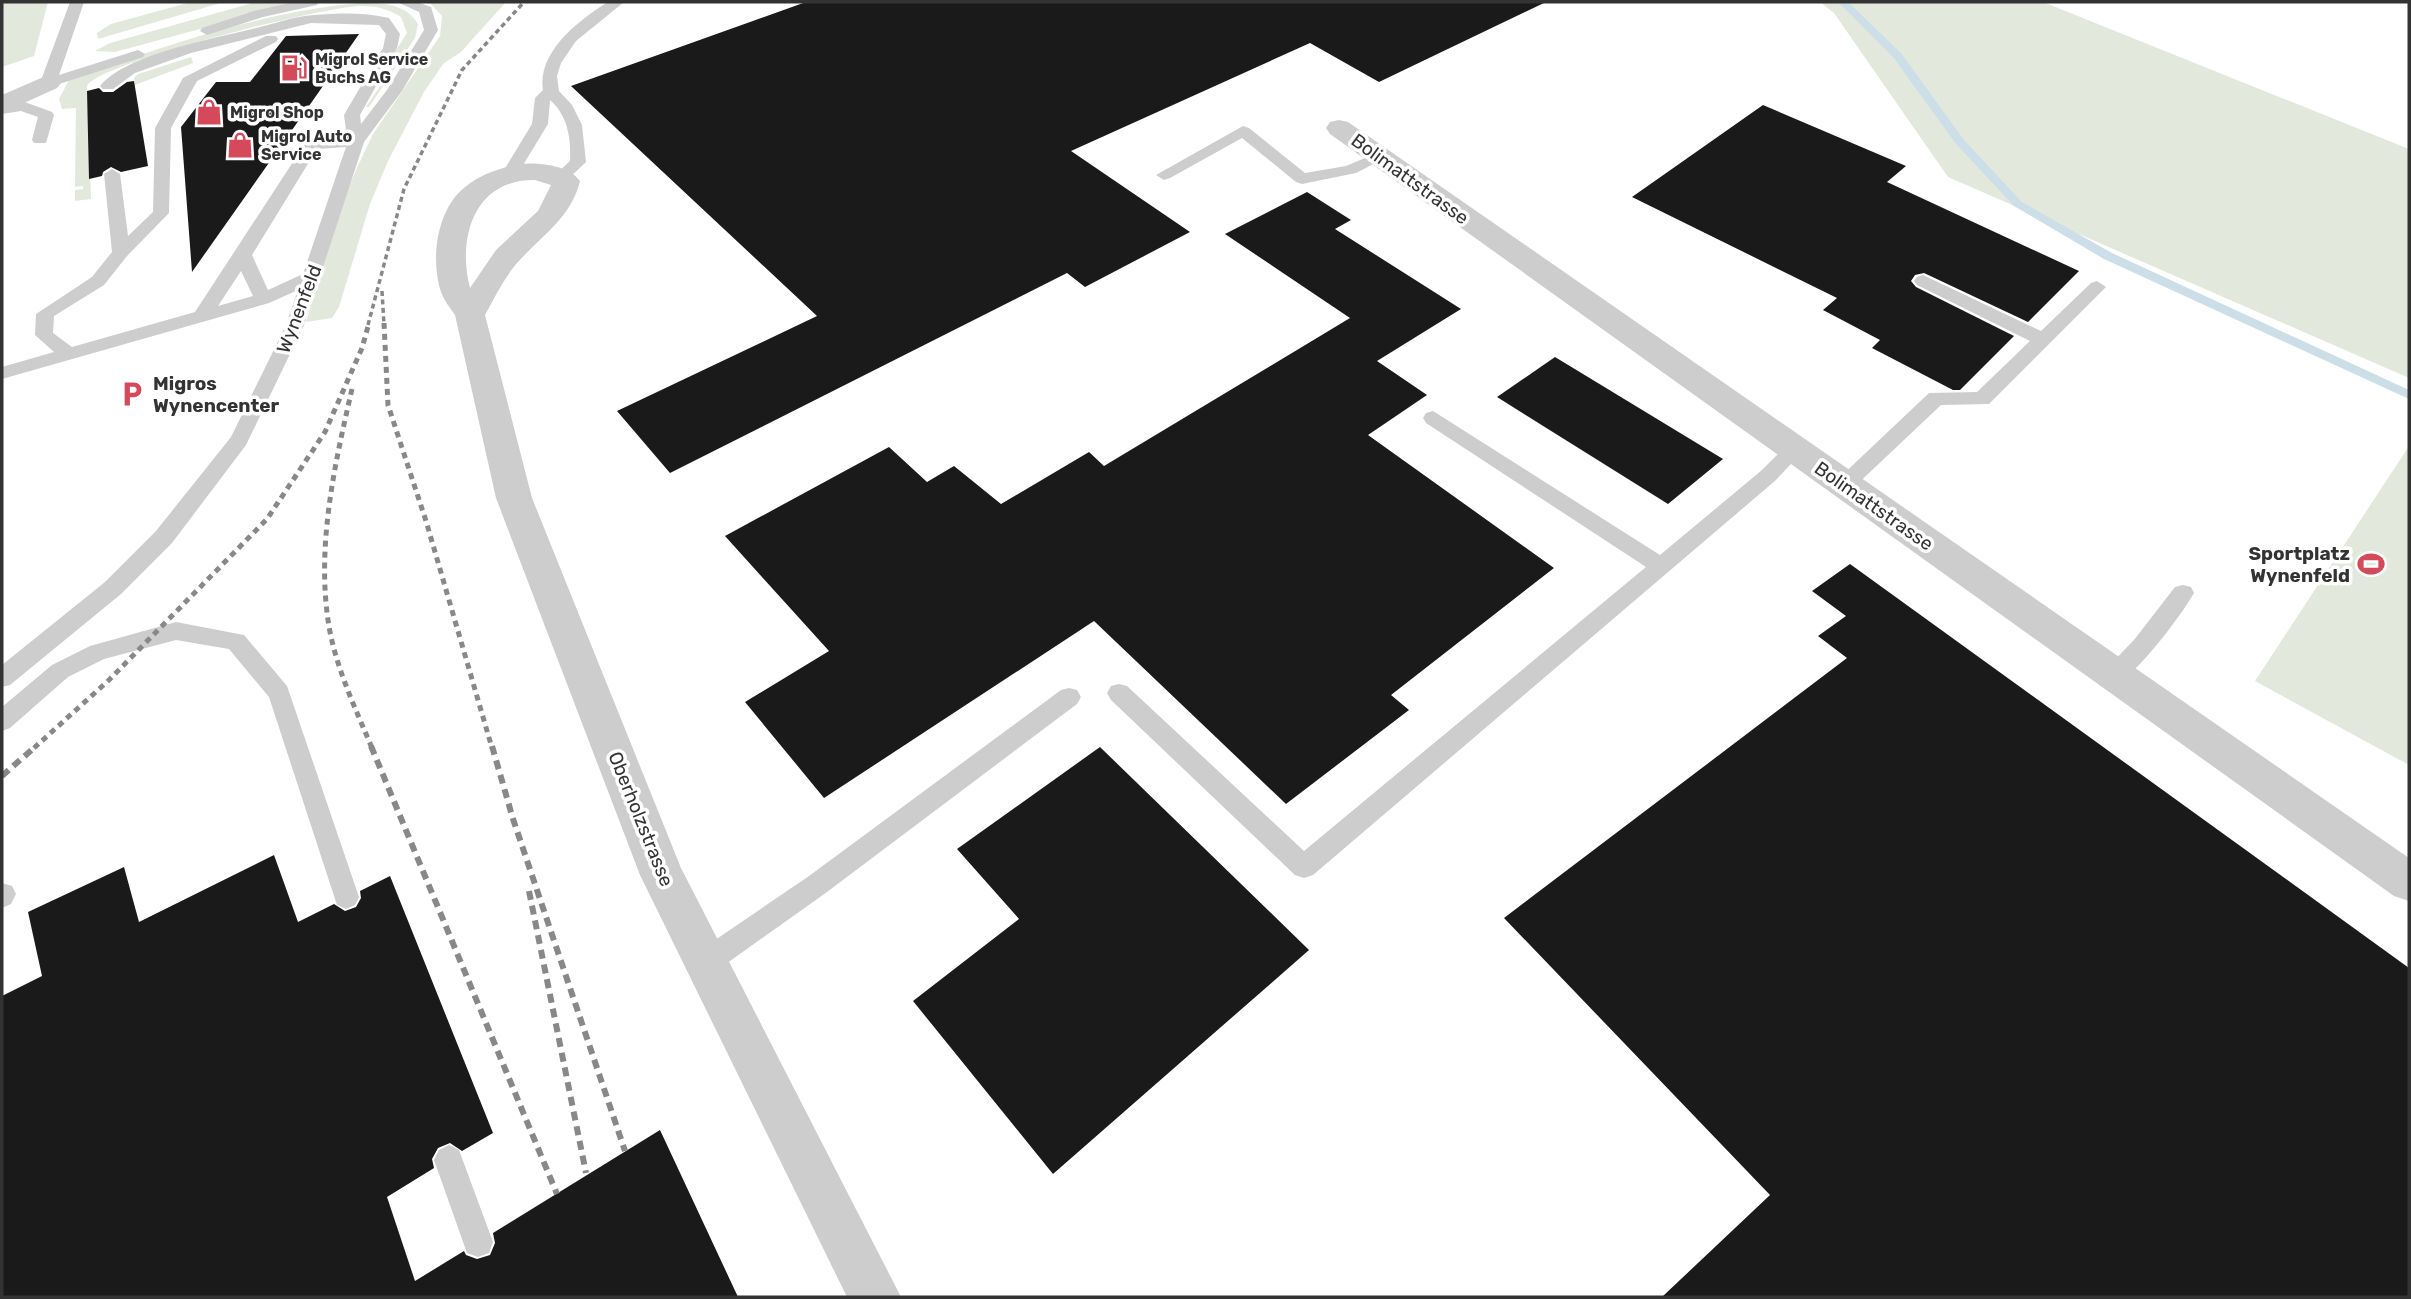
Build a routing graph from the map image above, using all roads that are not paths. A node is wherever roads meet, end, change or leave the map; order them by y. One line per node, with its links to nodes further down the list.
1 (78, 2): 6 (lane)
2 (312, 2): 6 (lane)
3 (404, 2): 12 (lane, Wynenfeld)
4 (617, 2): 8 (lane)
5 (311, 19): 7 (lane); 12 (lane); 18 (lane)
6 (48, 83): 9 (street)
7 (108, 86)
8 (551, 92): 15 (lane); 17 (lane)
9 (2, 107): 11 (lane)
10 (1339, 128): 13 (street, Bolimattstrasse)
11 (40, 140)
12 (356, 142): 19 (lane); 20 (lane, Wynenfeld)
13 (1379, 157): 16 (lane); 30 (street, Bolimattstrasse)
14 (112, 174): 18 (lane)
15 (509, 175): 17 (street, Oberholzstrasse); 24 (street, Oberholzstrasse)
16 (1164, 175)
17 (560, 178): 24 (street)
18 (121, 252): 27 (lane)
19 (243, 255): 23 (lane); 25 (lane)
20 (312, 276): 23 (lane); 35 (lane, Wynenfeld)
21 (1923, 281): 26 (lane)
22 (2097, 287): 26 (lane)
23 (263, 299): 25 (lane)
24 (470, 315): 41 (street, Oberholzstrasse)
25 (202, 316): 27 (lane)
26 (2043, 340): 31 (lane)
27 (69, 354): 28 (lane)
28 (2, 373)
29 (1433, 418): 32 (lane)
30 (1794, 450): 31 (street, Bolimattstrasse); 32 (lane)
31 (1844, 485): 34 (street, Bolimattstrasse)
32 (1661, 566): 36 (lane)
33 (2183, 593): 34 (lane)
34 (2113, 674): 39 (street, Bolimattstrasse)
35 (2, 678)
36 (1119, 693)
37 (1069, 697): 41 (lane)
38 (2, 721): 40 (lane)
39 (2409, 882)
40 (346, 897)
41 (706, 962): 44 (street, Oberholzstrasse)
42 (449, 1160): 43 (lane)
43 (478, 1242)
44 (875, 1297)

